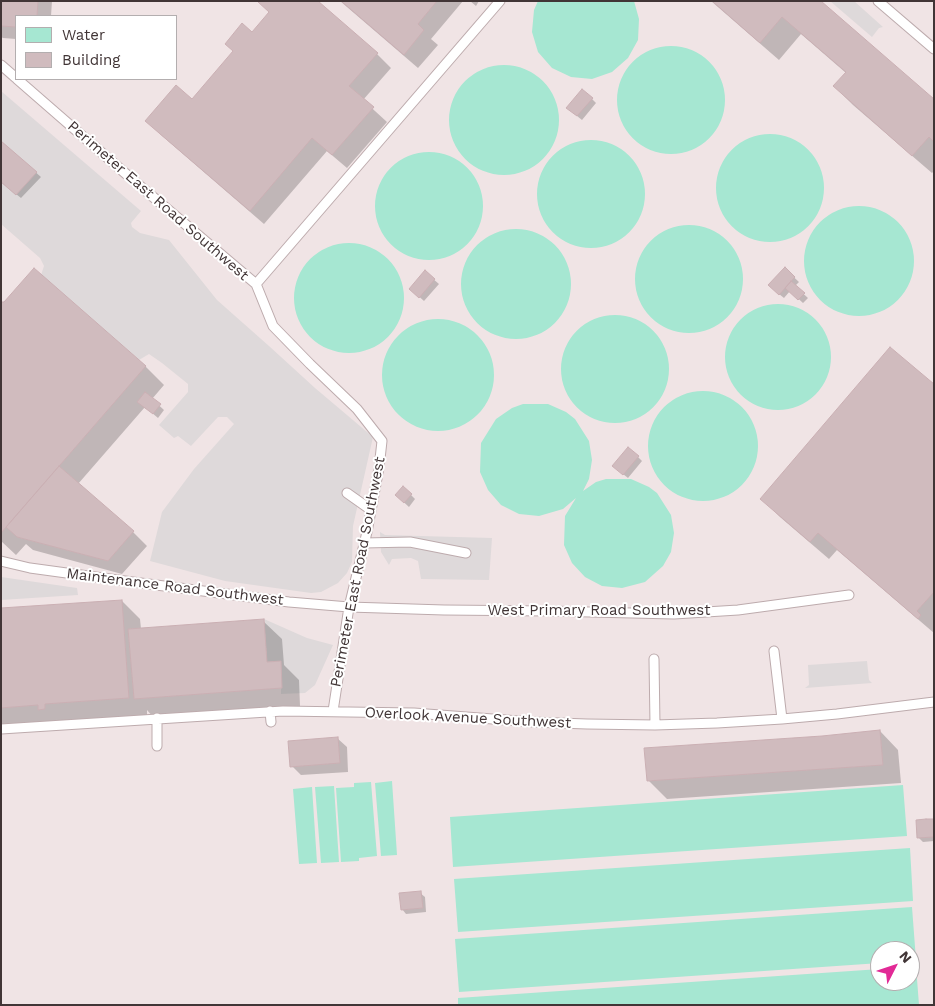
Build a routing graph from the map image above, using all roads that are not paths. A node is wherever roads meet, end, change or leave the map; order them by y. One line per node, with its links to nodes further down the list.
1 (500, 1): 7 (lane)
2 (878, 1): 3 (lane)
3 (934, 49)
4 (1, 65): 5 (lane, Perimeter East Road Southwest)
5 (15, 76)
6 (19, 80): 7 (lane, Perimeter East Road Southwest)
7 (256, 284): 9 (lane, Perimeter East Road Southwest)
8 (347, 492): 9 (lane)
9 (371, 510): 10 (lane, Perimeter East Road Southwest)
10 (364, 543): 11 (lane); 14 (lane, Perimeter East Road Southwest)
11 (466, 553)
12 (1, 561): 14 (lane, Maintenance Road Southwest)
13 (849, 595): 14 (lane, West Primary Road Southwest)
14 (349, 607): 19 (lane, Perimeter East Road Southwest)
15 (774, 652): 21 (lane)
16 (654, 659): 23 (lane)
17 (934, 702): 21 (lane, Overlook Avenue Southwest)
18 (270, 711): 19 (lane, Overlook Avenue Southwest); 20 (lane, Overlook Avenue Southwest); 22 (lane)
19 (333, 711): 23 (lane, Overlook Avenue Southwest)
20 (157, 718): 24 (lane, Overlook Avenue Southwest); 25 (lane)
21 (782, 720): 23 (lane, Overlook Avenue Southwest)
22 (271, 722)
23 (655, 725)
24 (1, 730)
25 (157, 746)

